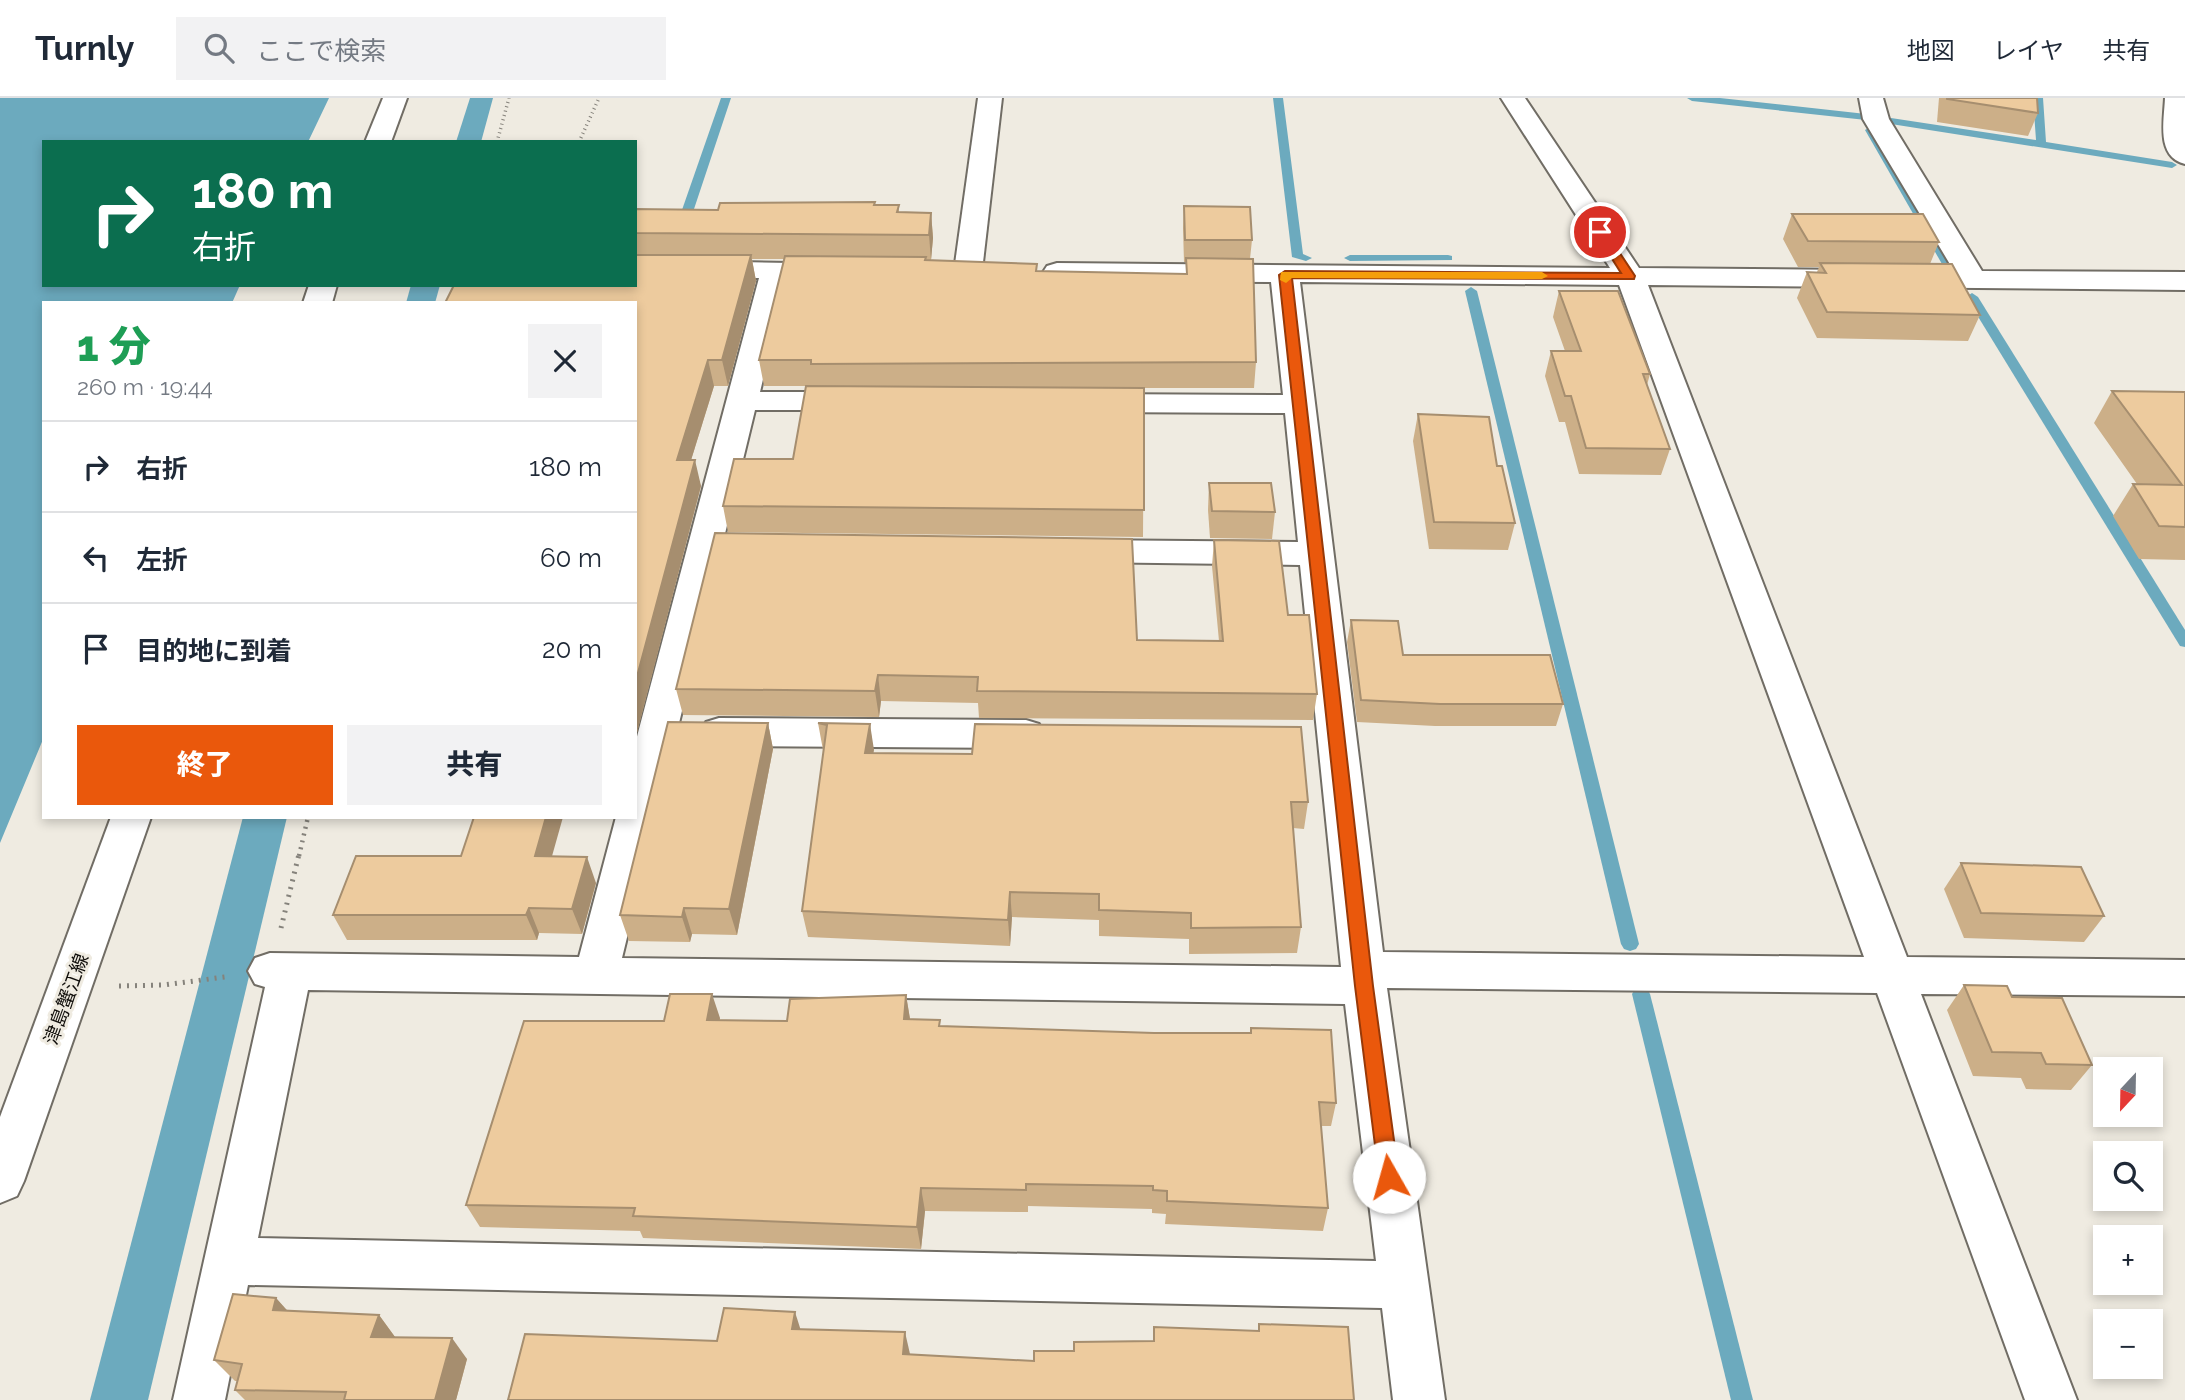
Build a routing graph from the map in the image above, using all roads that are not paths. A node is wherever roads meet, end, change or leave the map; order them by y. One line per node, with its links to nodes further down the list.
1 (395, 98): 6 (street)
2 (990, 98): 11 (street)
3 (1513, 98): 12 (street)
4 (1871, 98): 13 (street)
5 (2177, 98): 7 (street)
6 (379, 140)
7 (2185, 156)
8 (637, 269): 9 (street)
9 (775, 270): 10 (street); 15 (street)
10 (858, 270)
11 (1285, 275): 12 (street); 18 (street)
12 (1630, 276): 13 (street); 27 (street)
13 (1973, 279): 14 (street)
14 (2185, 281)
15 (742, 401): 16 (street); 21 (street)
16 (881, 402)
17 (1063, 403): 18 (street)
18 (1300, 404): 20 (street)
19 (1052, 551): 20 (street)
20 (1316, 554): 28 (street)
21 (657, 732): 22 (street); 23 (street)
22 (1059, 734)
23 (637, 811)
24 (130, 819): 30 (street, 津島蟹江線)
25 (635, 819): 26 (street)
26 (596, 974): 28 (street); 31 (street)
27 (1892, 975): 28 (street); 29 (street); 35 (street)
28 (1364, 978): 32 (street)
29 (2185, 978)
30 (0, 1181)
31 (229, 1261): 32 (street); 33 (street)
32 (1404, 1285): 34 (street)
33 (200, 1400)
34 (1419, 1400)
35 (2051, 1400)

